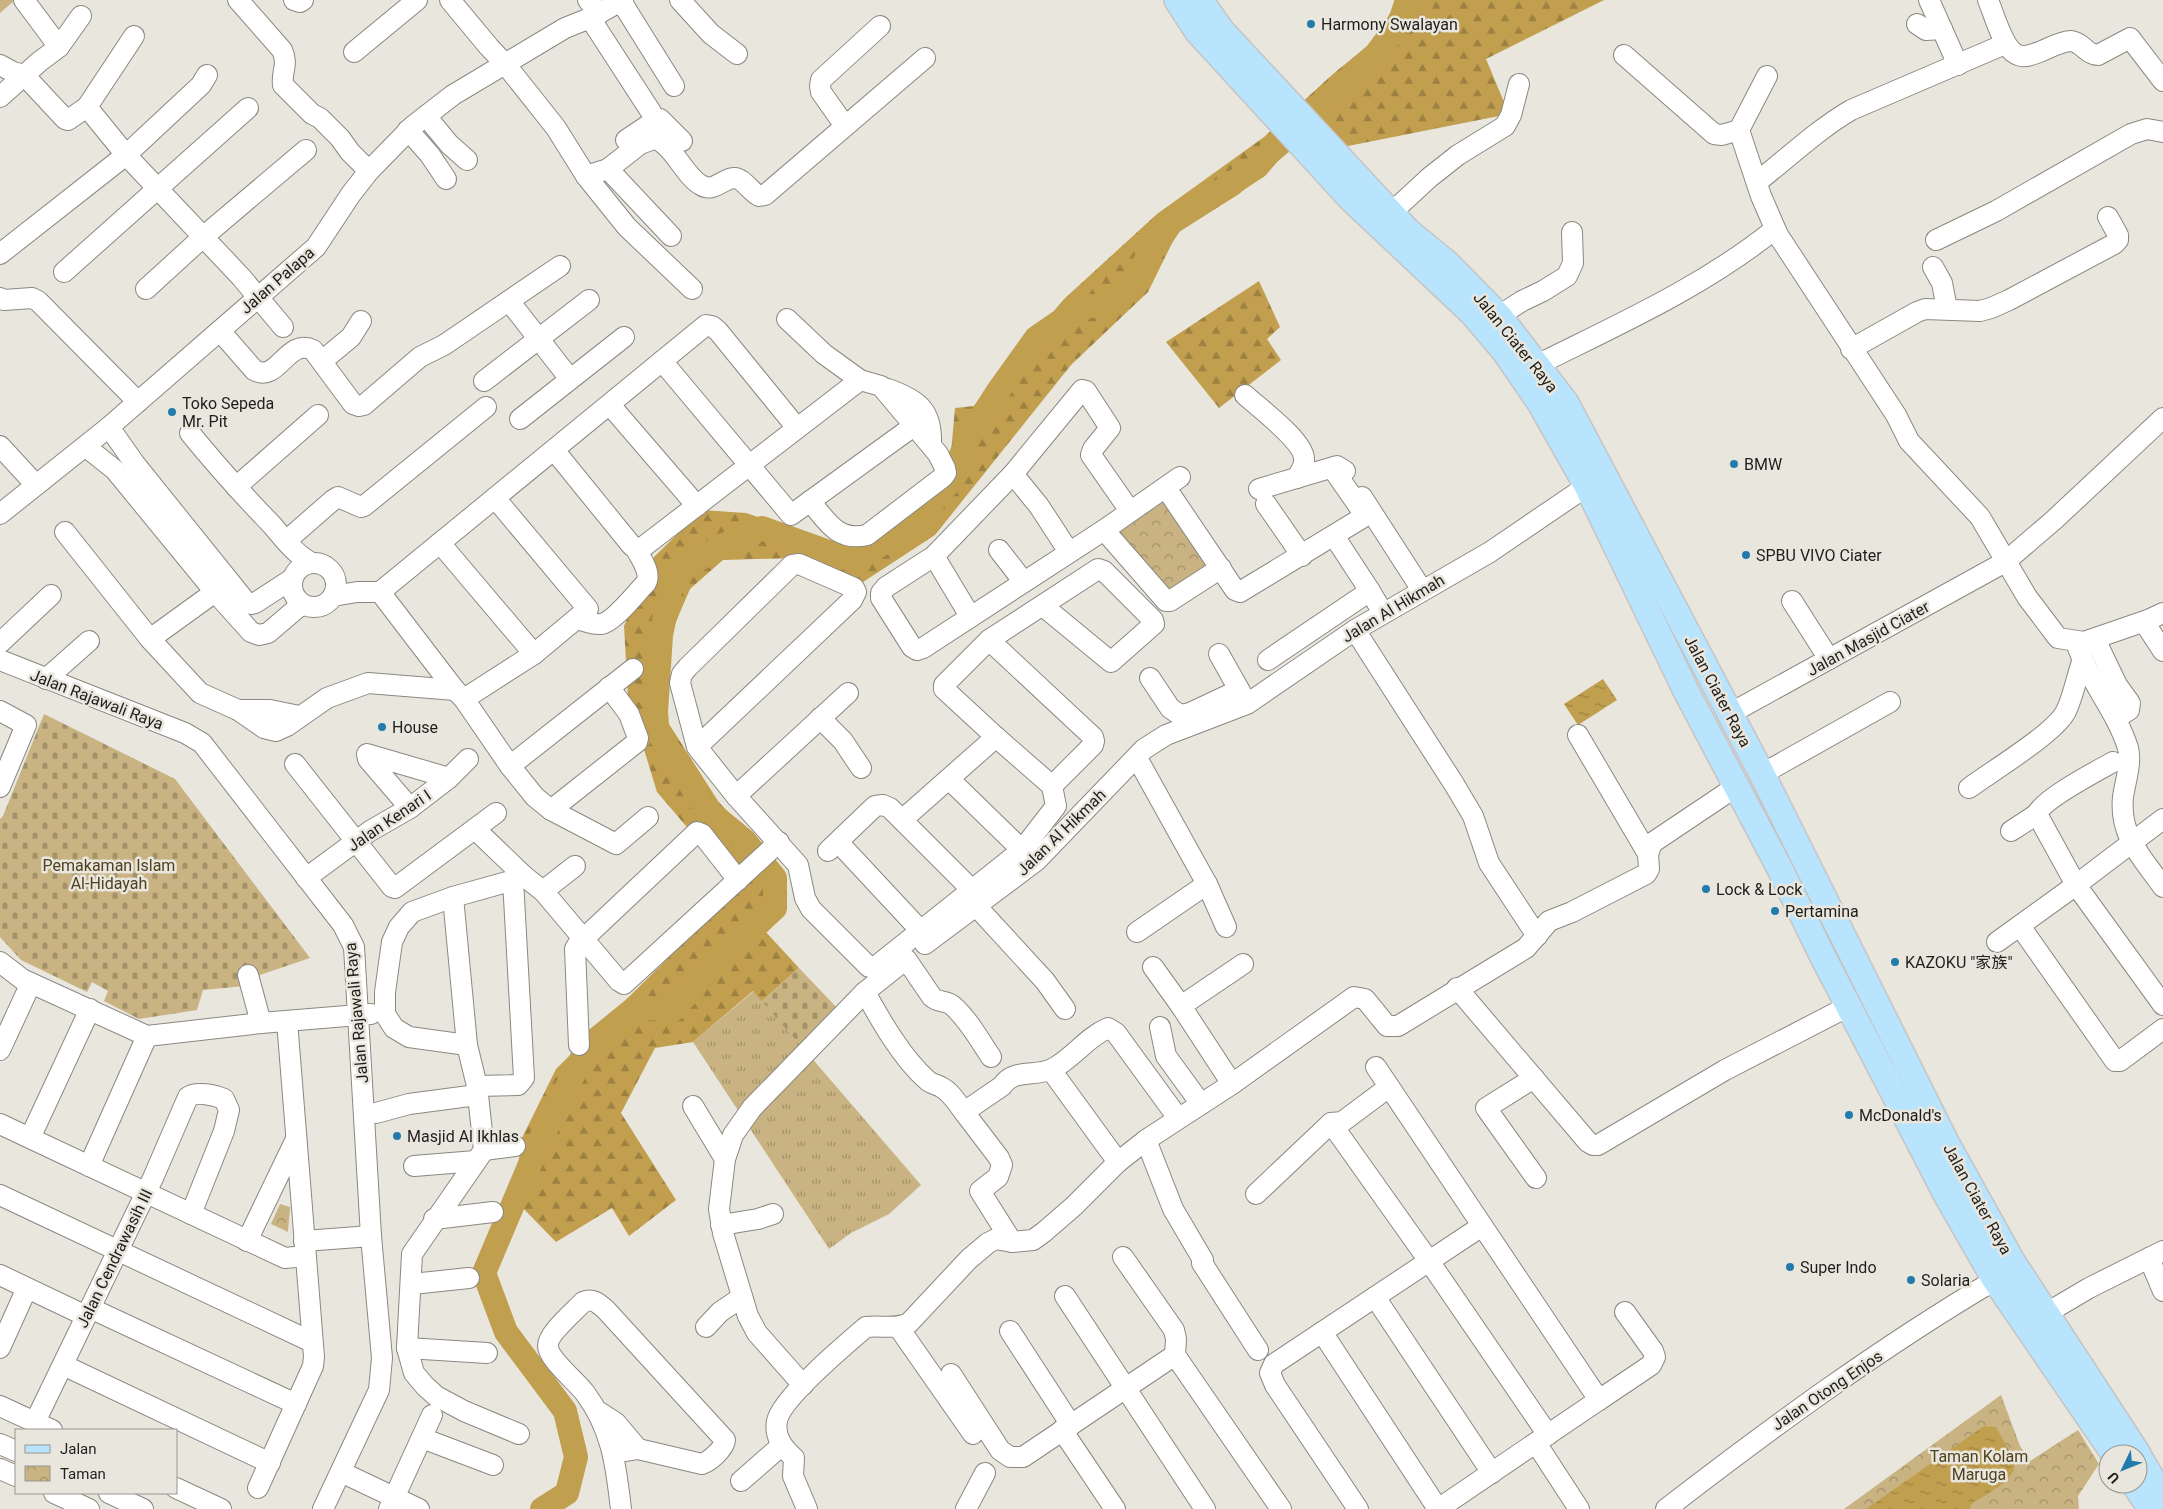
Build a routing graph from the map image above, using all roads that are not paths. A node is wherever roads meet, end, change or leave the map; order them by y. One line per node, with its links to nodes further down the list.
1 (24, 0): 20 (street)
2 (238, 0): 52 (street)
3 (294, 0): 4 (street)
4 (303, 0)
5 (450, 0): 27 (street)
6 (680, 0): 22 (street)
7 (1177, 0): 37 (main road, Jalan Ciater Raya)
8 (1200, 0): 37 (main road, Jalan Ciater Raya)
9 (1929, 0): 17 (street)
10 (1988, 0): 19 (street)
11 (413, 1): 21 (street)
12 (622, 1): 13 (street, Jalan Palapa); 33 (street)
13 (592, 11): 27 (street, Jalan Palapa); 39 (street)
14 (81, 16): 20 (street)
15 (1917, 24): 17 (street)
16 (880, 26): 42 (street)
17 (1942, 29): 25 (street)
18 (134, 36): 35 (street)
19 (2005, 44): 25 (street); 31 (street)
20 (59, 47): 29 (street)
21 (354, 52)
22 (737, 54)
23 (1624, 55): 44 (street)
24 (925, 58): 42 (street)
25 (1958, 64): 54 (street)
26 (0, 65): 29 (street)
27 (506, 65): 41 (street, Jalan Palapa); 53 (street)
28 (207, 74): 49 (street)
29 (24, 75): 34 (street); 35 (street)
30 (1768, 76): 38 (street)
31 (2163, 81)
32 (1519, 84): 57 (street)
33 (674, 86)
34 (0, 97)
35 (87, 107): 49 (street)
36 (248, 108): 56 (street)
37 (1281, 108): 47 (main road, Jalan Ciater Raya)
38 (1751, 109): 44 (street); 54 (street)
39 (651, 112)
40 (2163, 114): 45 (street)
41 (426, 116): 43 (street, Jalan Palapa); 50 (street)
42 (845, 126): 51 (street)
43 (408, 130): 52 (street, Jalan Palapa); 55 (street)
44 (1739, 130): 54 (street)
45 (2155, 130): 63 (street)
46 (682, 141): 53 (street)
47 (1312, 142): 57 (main road, Jalan Ciater Raya); 112 (main road, Jalan Ciater Raya)
48 (306, 150): 62 (street)
49 (126, 155): 56 (street); 64 (street)
50 (467, 160)
51 (608, 169): 53 (street); 61 (street)
52 (370, 171): 70 (street, Jalan Palapa)
53 (584, 172): 69 (street)
54 (1761, 179): 59 (street)
55 (446, 180)
56 (157, 188): 62 (street); 67 (street)
57 (1391, 213): 75 (main road, Jalan Ciater Raya)
58 (2108, 218): 74 (street)
59 (1775, 229): 82 (street); 85 (street)
60 (1572, 232): 75 (street)
61 (671, 236)
62 (203, 237): 68 (street); 70 (street)
63 (1936, 240)
64 (0, 254)
65 (560, 266): 72 (street)
66 (1933, 268): 74 (street)
67 (64, 272)
68 (146, 289)
69 (692, 289)
70 (258, 296): 78 (street, Jalan Palapa); 79 (street)
71 (589, 300): 81 (street)
72 (509, 301): 81 (street); 83 (street)
73 (3, 303): 91 (street)
74 (1947, 309): 82 (street)
75 (1499, 316): 85 (main road, Jalan Ciater Raya)
76 (787, 319): 87 (street)
77 (362, 321): 83 (street)
78 (224, 327): 83 (street); 91 (street, Jalan Palapa)
79 (283, 327)
80 (624, 337): 86 (street)
81 (539, 340): 86 (street); 88 (street)
82 (1851, 349): 129 (street)
83 (322, 361)
84 (662, 361): 92 (street); 99 (street); 107 (street)
85 (1537, 365): 162 (main road, Jalan Ciater Raya)
86 (570, 379): 96 (street)
87 (860, 380): 89 (street); 99 (street)
88 (484, 381)
89 (882, 386): 97 (street); 101 (street)
90 (1245, 395): 110 (street)
91 (138, 402): 98 (street, Jalan Palapa)
92 (610, 405): 104 (street); 116 (street)
93 (486, 407): 128 (street)
94 (318, 415): 113 (street)
95 (2163, 418): 129 (street, Jalan Masjid Ciater)
96 (520, 419)
97 (915, 425): 101 (street); 115 (street)
98 (109, 427): 103 (street, Jalan Palapa); 105 (street)
99 (797, 428): 107 (street)
100 (190, 433): 113 (street)
101 (930, 443): 115 (street)
102 (0, 446): 111 (street)
103 (86, 446): 106 (street); 111 (street, Jalan Palapa)
104 (554, 450): 114 (street); 123 (street)
105 (126, 452): 106 (street); 132 (street)
106 (110, 465): 132 (street)
107 (749, 466): 115 (street); 116 (street)
108 (1335, 472): 121 (street)
109 (1013, 474): 117 (street); 125 (street); 126 (street)
110 (1297, 478): 127 (street); 135 (street)
111 (36, 485): 118 (street, Jalan Palapa)
112 (1587, 486): 135 (street, Jalan Al Hikmah); 164 (main road, Jalan Ciater Raya)
113 (236, 487): 128 (street)
114 (495, 498): 122 (street); 144 (street)
115 (810, 501)
116 (697, 506): 123 (street)
117 (1130, 511): 119 (street); 130 (street)
118 (0, 514)
119 (1104, 530): 125 (street); 130 (street)
120 (65, 532): 147 (street)
121 (1334, 536): 127 (street); 134 (street)
122 (440, 543): 136 (street); 153 (street)
123 (635, 547): 144 (street)
124 (999, 550): 131 (street)
125 (1069, 552): 131 (street)
126 (934, 556): 143 (street); 143 (street)
127 (1302, 556): 130 (street)
128 (296, 561): 132 (street); 133 (street); 139 (street)
129 (2005, 562): 149 (street); 155 (street, Jalan Masjid Ciater)
130 (1221, 568)
131 (1023, 581): 143 (street)
132 (221, 586): 139 (street); 147 (street)
133 (335, 589): 136 (street); 139 (street)
134 (1370, 590): 141 (street); 157 (street)
135 (1422, 590): 141 (street, Jalan Al Hikmah)
136 (380, 592): 166 (street)
137 (51, 595): 151 (street)
138 (1792, 601): 155 (street)
139 (302, 604)
140 (1043, 606): 140 (street); 148 (street)
141 (1383, 613): 146 (street, Jalan Al Hikmah)
142 (2163, 613): 145 (street)
143 (970, 616)
144 (577, 619): 153 (street)
145 (2144, 622): 149 (street); 152 (street)
146 (1355, 630): 167 (street, Jalan Al Hikmah); 220 (street)
147 (150, 639): 166 (street)
148 (990, 640): 174 (street); 185 (street)
149 (2085, 640): 158 (street); 171 (street)
150 (89, 641): 161 (street)
151 (0, 643)
152 (2163, 651)
153 (534, 654): 166 (street)
154 (1219, 654): 167 (street)
155 (1829, 659): 170 (street, Jalan Masjid Ciater)
156 (0, 660): 161 (street, Jalan Rajawali Raya)
157 (1268, 660)
158 (2082, 662): 188 (street); 200 (street)
159 (633, 669): 163 (street)
160 (1150, 678): 167 (street)
161 (46, 679): 205 (street, Jalan Rajawali Raya)
162 (1711, 680): 164 (main road); 170 (main road, Jalan Ciater Raya)
163 (609, 687): 180 (street); 191 (street)
164 (1686, 691): 186 (main road, Jalan Ciater Raya)
165 (848, 693): 172 (street)
166 (460, 695): 180 (street)
167 (1243, 697): 176 (street, Jalan Al Hikmah)
168 (1890, 702): 182 (street)
169 (0, 711): 187 (street)
170 (1730, 713): 182 (main road, Jalan Ciater Raya)
171 (2121, 715)
172 (820, 718): 181 (street); 189 (street)
173 (1578, 735): 203 (street)
174 (996, 737): 184 (street); 185 (street)
175 (697, 747): 175 (street); 189 (street)
176 (1137, 758): 208 (street); 213 (street, Jalan Al Hikmah)
177 (468, 759): 183 (street, Jalan Kenari I)
178 (2113, 762): 193 (street)
179 (295, 764): 199 (street)
180 (510, 766): 191 (street)
181 (861, 768)
182 (1762, 774): 214 (main road, Jalan Ciater Raya)
183 (449, 778): 190 (street, Jalan Kenari I); 190 (street)
184 (949, 778): 196 (street); 202 (street)
185 (1052, 786): 202 (street)
186 (1737, 786): 203 (street); 219 (main road, Jalan Ciater Raya)
187 (0, 787)
188 (1969, 788)
189 (736, 796): 201 (street)
190 (410, 808): 199 (street, Jalan Kenari I)
191 (551, 810): 194 (street)
192 (496, 813): 197 (street)
193 (2037, 814): 198 (street); 209 (street)
194 (648, 817)
195 (2163, 819): 200 (street)
196 (902, 820): 213 (street); 217 (street)
197 (475, 829): 199 (street); 207 (street)
198 (2012, 831)
199 (357, 841): 205 (street, Jalan Kenari I)
200 (2132, 842): 209 (street); 210 (street)
201 (775, 846): 206 (street); 217 (street)
202 (1022, 850): 213 (street)
203 (1648, 854): 220 (street)
204 (575, 866): 211 (street)
205 (306, 878): 238 (street, Jalan Rajawali Raya)
206 (741, 878): 221 (street); 221 (street)
207 (519, 879): 211 (street); 212 (street); 252 (street)
208 (1207, 884): 216 (street); 218 (street)
209 (2076, 885): 215 (street); 231 (street)
210 (2163, 887)
211 (543, 891): 221 (street)
212 (453, 897): 236 (street); 243 (street)
213 (974, 898): 217 (street); 223 (street, Jalan Al Hikmah); 234 (street)
214 (1836, 920): 219 (main road); 298 (main road, Jalan Ciater Raya)
215 (2020, 926): 222 (street); 241 (street)
216 (1226, 927)
217 (921, 931)
218 (1137, 932)
219 (1811, 932): 233 (main road, Jalan Ciater Raya)
220 (1537, 936): 229 (street)
221 (583, 939): 244 (street)
222 (1997, 942)
223 (906, 959): 230 (street, Jalan Al Hikmah); 246 (street)
224 (0, 962): 228 (street)
225 (1242, 964): 232 (street)
226 (1153, 967): 232 (street)
227 (249, 980): 237 (street)
228 (31, 983): 235 (street); 245 (street)
229 (1457, 988): 249 (street); 250 (street)
230 (865, 992): 255 (street); 265 (street, Jalan Al Hikmah)
231 (2163, 1005)
232 (1181, 1006): 250 (street)
233 (1849, 1006): 249 (street); 289 (main road, Jalan Ciater Raya)
234 (1065, 1009)
235 (90, 1010): 242 (street); 260 (street)
236 (385, 1014): 238 (street); 243 (street)
237 (259, 1015): 239 (street); 242 (street)
238 (359, 1015): 239 (street); 279 (street, Jalan Rajawali Raya)
239 (287, 1021): 261 (street)
240 (1160, 1027): 253 (street)
241 (2163, 1029)
242 (147, 1036): 267 (street)
243 (467, 1045): 252 (street)
244 (579, 1045)
245 (0, 1050)
246 (991, 1057)
247 (1376, 1067): 251 (street)
248 (1051, 1070): 255 (street); 257 (street); 266 (street)
249 (1534, 1078): 269 (street)
250 (1232, 1084): 253 (street)
251 (1389, 1087): 258 (street); 278 (street)
252 (477, 1091): 256 (street); 264 (street)
253 (1201, 1104): 257 (street)
254 (693, 1106): 265 (street)
255 (964, 1112): 281 (street)
256 (376, 1113)
257 (1178, 1118): 262 (street)
258 (1331, 1123): 271 (street); 286 (street)
259 (0, 1124): 260 (street)
260 (30, 1138): 267 (street)
261 (296, 1138): 280 (street); 282 (street)
262 (1146, 1140): 266 (street); 307 (street)
263 (515, 1146): 264 (street)
264 (480, 1155): 268 (street); 276 (street)
265 (725, 1159): 277 (street, Jalan Al Hikmah)
266 (1118, 1162): 281 (street)
267 (89, 1166): 270 (street)
268 (414, 1166)
269 (1536, 1178)
270 (145, 1192): 274 (street); 274 (street, Jalan Cendrawasih III); 283 (street, Jalan Cendrawasih III)
271 (1256, 1194)
272 (0, 1195): 283 (street)
273 (493, 1212): 276 (street)
274 (191, 1214): 280 (street)
275 (773, 1214): 277 (street)
276 (434, 1219): 290 (street)
277 (721, 1225): 294 (street, Jalan Al Hikmah)
278 (1482, 1226): 286 (street); 314 (street)
279 (371, 1236): 282 (street); 301 (street, Jalan Rajawali Raya)
280 (247, 1241): 282 (street)
281 (1012, 1242): 300 (street)
282 (305, 1249): 305 (street)
283 (117, 1250): 296 (street, Jalan Cendrawasih III); 305 (street)
284 (2156, 1255): 292 (street); 298 (street)
285 (1122, 1257): 309 (street)
286 (1429, 1261): 295 (street); 324 (street)
287 (0, 1275): 291 (street)
288 (469, 1278): 290 (street)
289 (1995, 1280): 326 (main road, Jalan Ciater Raya); 362 (street, Jalan Otong Enjos)
290 (412, 1284): 304 (street)
291 (27, 1288): 296 (street); 306 (street)
292 (2163, 1291)
293 (1065, 1296): 313 (street)
294 (742, 1297): 299 (street); 312 (street, Jalan Al Hikmah)
295 (1375, 1297): 303 (street); 337 (street)
296 (88, 1312): 310 (street, Jalan Cendrawasih III); 315 (street)
297 (1625, 1312): 314 (street)
298 (2045, 1314): 327 (main road, Jalan Ciater Raya)
299 (706, 1327)
300 (899, 1328): 312 (street); 322 (street)
301 (379, 1331): 304 (street); 335 (street, Jalan Rajawali Raya)
302 (1010, 1331): 320 (street)
303 (1322, 1332): 359 (street); 360 (street)
304 (407, 1339): 308 (street); 321 (street)
305 (312, 1342): 315 (street)
306 (0, 1348)
307 (1258, 1350)
308 (487, 1353)
309 (1175, 1356): 313 (street); 358 (street)
310 (63, 1364): 319 (street, Jalan Cendrawasih III); 332 (street)
311 (951, 1374): 320 (street)
312 (803, 1385): 328 (street)
313 (1125, 1389): 320 (street); 357 (street)
314 (1599, 1400): 324 (street)
315 (296, 1404): 332 (street)
316 (0, 1406): 319 (street)
317 (597, 1412): 329 (street); 329 (street); 331 (street)
318 (432, 1415): 323 (street)
319 (44, 1426)
320 (1067, 1428): 356 (street)
321 (519, 1434)
322 (973, 1434)
323 (422, 1438): 333 (street); 347 (street)
324 (1542, 1439): 337 (street); 361 (street)
325 (0, 1444): 330 (street)
326 (2122, 1444)
327 (2124, 1444)
328 (781, 1446): 340 (street); 354 (street)
329 (638, 1449): 331 (street)
330 (15, 1451)
331 (614, 1453): 353 (street)
332 (270, 1462): 341 (street)
333 (494, 1466)
334 (0, 1468): 338 (street)
335 (341, 1472): 347 (street); 351 (street, Jalan Rajawali Raya)
336 (985, 1473): 355 (street)
337 (1492, 1473): 360 (street)
338 (15, 1476)
339 (2148, 1478): 346 (main road, Jalan Ciater Raya)
340 (741, 1480)
341 (258, 1488)
342 (178, 1489): 350 (street)
343 (56, 1494): 348 (street)
344 (111, 1494): 349 (street)
345 (2146, 1494): 363 (main road, Jalan Ciater Raya)
346 (2163, 1497)
347 (392, 1503): 352 (street)
348 (90, 1509)
349 (143, 1509)
350 (220, 1509)
351 (323, 1509)
352 (419, 1509)
353 (621, 1509)
354 (807, 1509)
355 (966, 1509)
356 (1115, 1509)
357 (1205, 1509)
358 (1281, 1509)
359 (1358, 1509)
360 (1438, 1509)
361 (1579, 1509)
362 (1666, 1509)
363 (2151, 1509)

